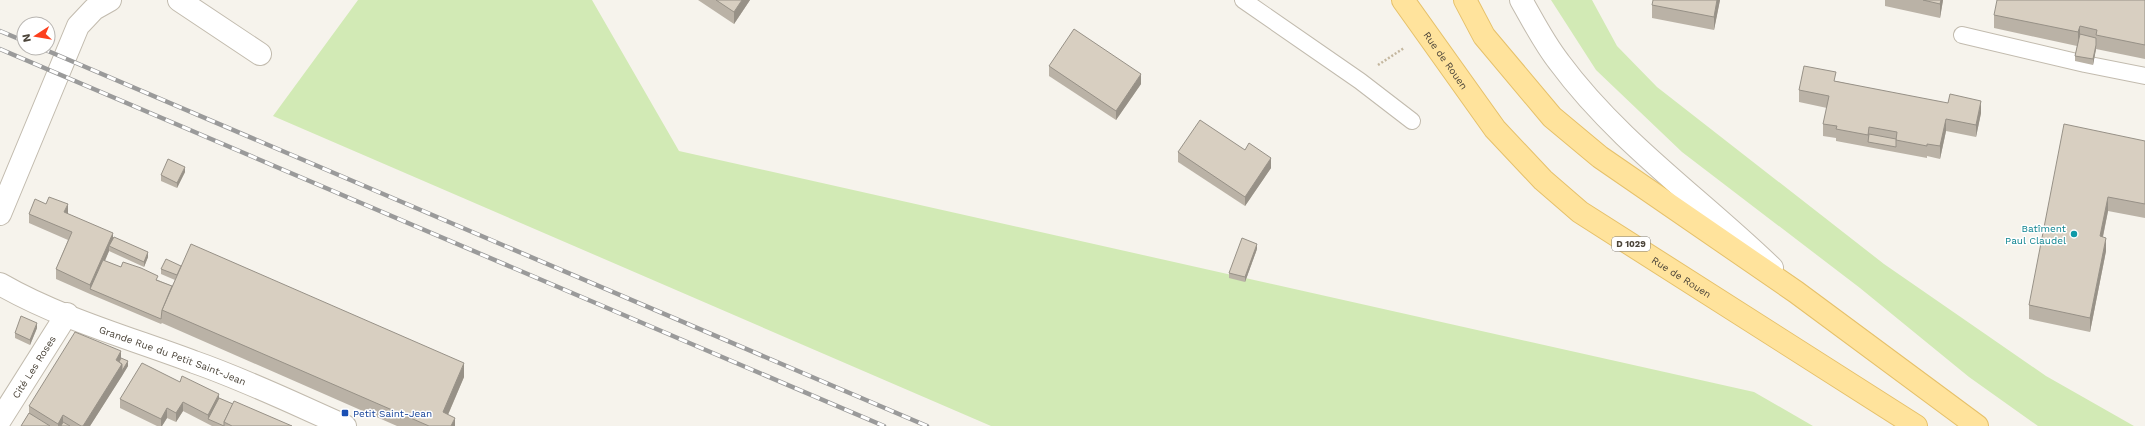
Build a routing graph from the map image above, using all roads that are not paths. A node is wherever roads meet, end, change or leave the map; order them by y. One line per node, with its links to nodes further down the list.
1 (110, 0): 11 (street)
2 (179, 0): 8 (street)
3 (1243, 0): 10 (lane)
4 (1403, 0): 17 (main road, Rue de Rouen / D 1029)
5 (1465, 0): 13 (main road)
6 (1521, 0): 13 (street)
7 (1962, 34): 9 (lane)
8 (260, 54)
9 (2145, 76)
10 (1412, 121)
11 (0, 214)
12 (0, 284): 14 (street, Grande Rue du Petit Saint-Jean)
13 (1796, 292): 18 (main road)
14 (67, 314): 15 (street, Cité Les Roses); 16 (street, Grande Rue du Petit Saint-Jean)
15 (0, 420)
16 (345, 426)
17 (1916, 426)
18 (1977, 426)

